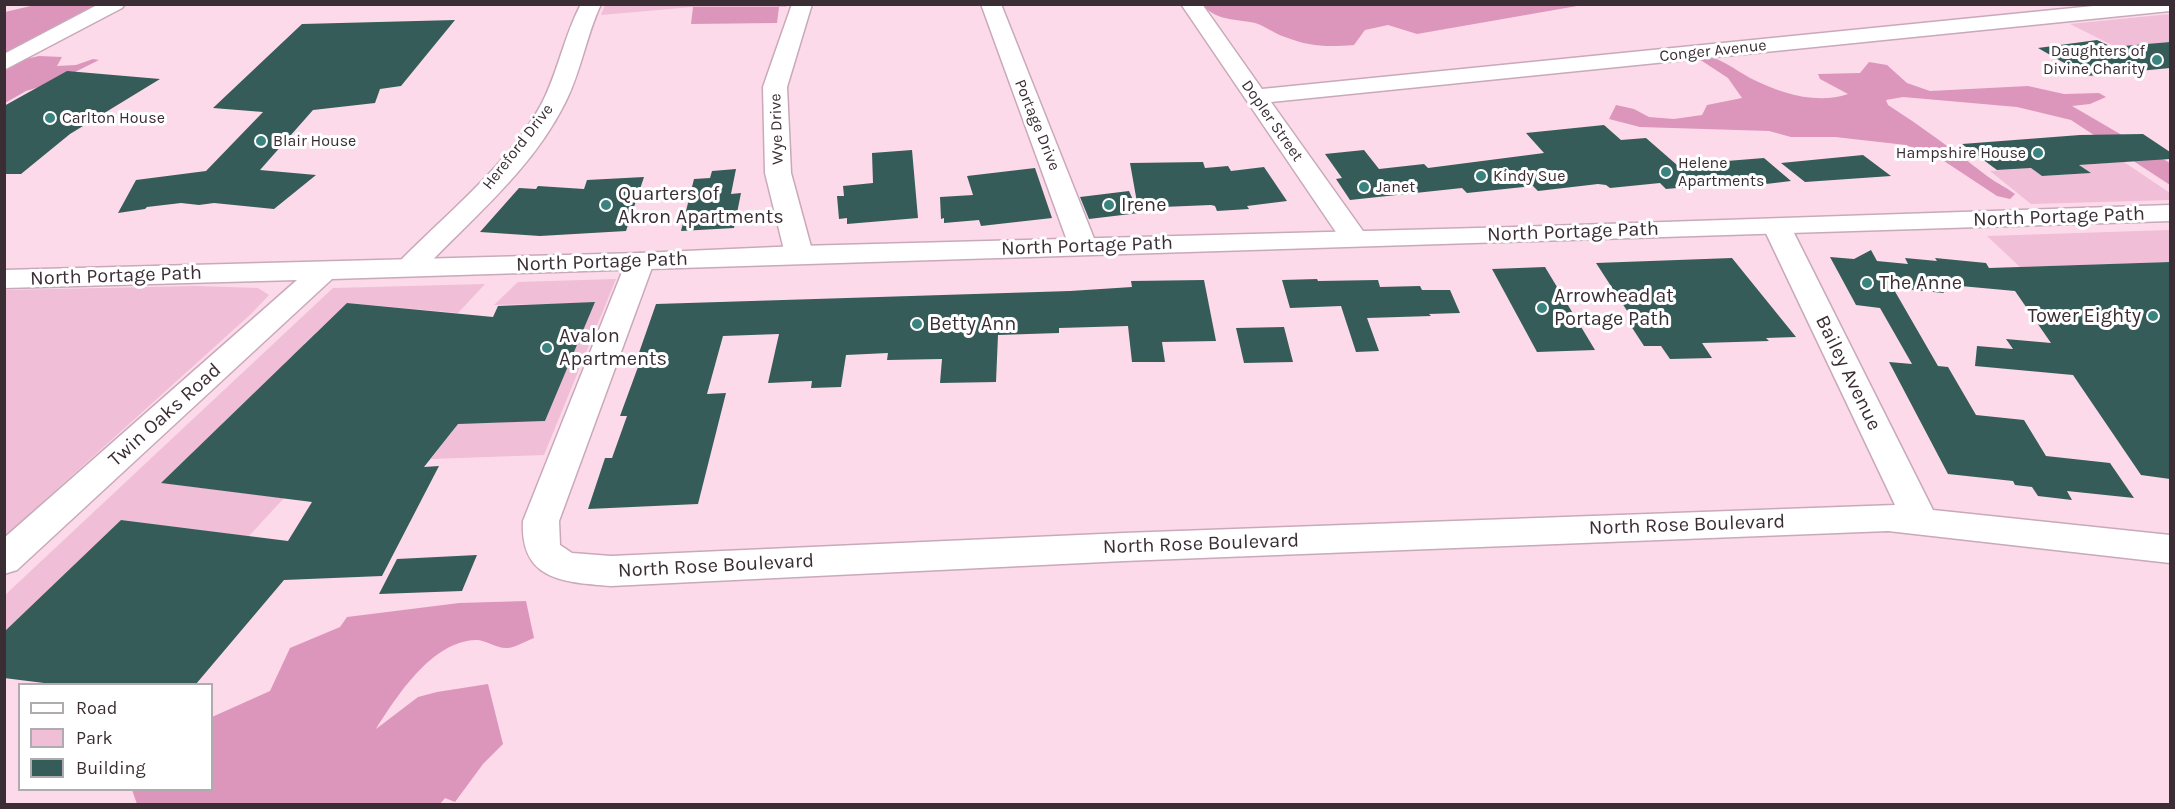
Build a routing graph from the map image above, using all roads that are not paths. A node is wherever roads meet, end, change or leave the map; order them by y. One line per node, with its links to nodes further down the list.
1 (115, 4): 7 (street)
2 (591, 4): 15 (street, Hereford Drive)
3 (802, 4): 13 (street, Wye Drive)
4 (991, 4): 12 (street, Portage Drive)
5 (1191, 4): 8 (street, Dopler Street)
6 (2170, 5): 8 (street, Conger Avenue)
7 (4, 63)
8 (1255, 97): 11 (street, Dopler Street)
9 (2170, 213): 10 (street, North Portage Path)
10 (1777, 227): 11 (street, North Portage Path); 18 (street, Bailey Avenue)
11 (1354, 238): 12 (street, North Portage Path)
12 (1083, 246): 13 (street, North Portage Path)
13 (799, 254): 14 (street, North Portage Path)
14 (640, 262): 15 (street, North Portage Path); 18 (street, North Rose Boulevard)
15 (410, 267): 16 (street, North Portage Path)
16 (325, 270): 17 (street, North Portage Path); 20 (street, Twin Oaks Road)
17 (4, 279)
18 (1920, 520): 19 (street, North Rose Boulevard)
19 (2170, 549)
20 (4, 560)

